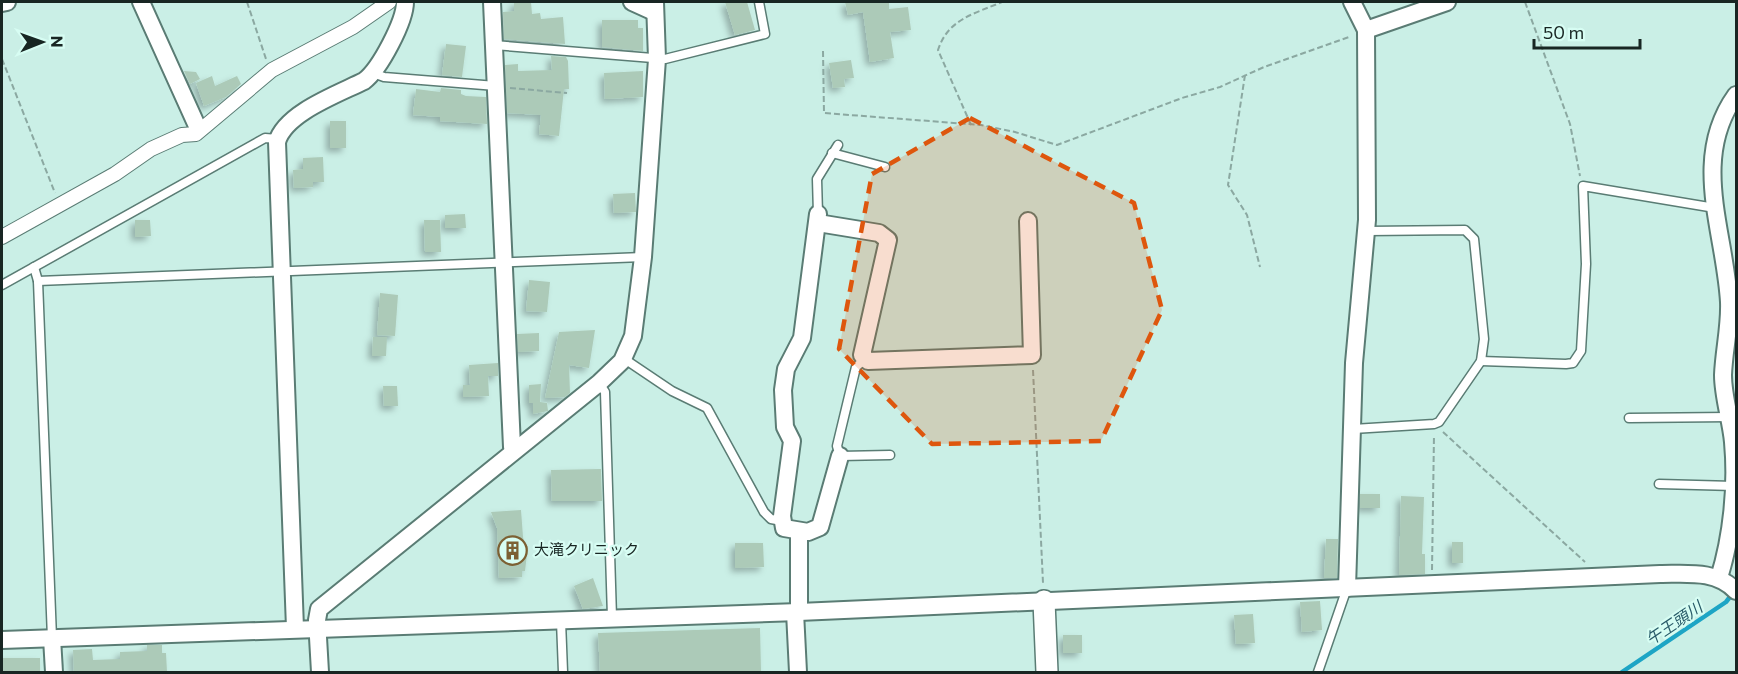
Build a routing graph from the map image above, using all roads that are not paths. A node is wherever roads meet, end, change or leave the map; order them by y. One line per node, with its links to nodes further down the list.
1 (7, 2): 10 (street)
2 (141, 2): 18 (street)
3 (389, 2): 27 (street)
4 (405, 2): 15 (street)
5 (492, 2): 13 (street)
6 (632, 2): 11 (street)
7 (759, 2): 14 (lane)
8 (1352, 2): 12 (street)
9 (1447, 2): 12 (street)
10 (2, 3)
11 (655, 7): 14 (street)
12 (1366, 30): 26 (street)
13 (494, 45): 14 (lane); 16 (street)
14 (657, 59): 28 (street)
15 (373, 73): 16 (lane); 19 (street)
16 (496, 86): 29 (street)
17 (1737, 95): 23 (street)
18 (197, 126)
19 (278, 139): 30 (lane); 31 (street)
20 (837, 145): 21 (lane)
21 (832, 153): 22 (lane); 24 (lane)
22 (885, 167)
23 (1715, 208): 36 (lane); 38 (street)
24 (818, 219): 35 (street); 46 (street)
25 (1028, 221): 35 (street)
26 (1367, 231): 36 (lane); 40 (street)
27 (2, 237)
28 (644, 257): 29 (lane); 34 (street)
29 (504, 261): 31 (lane); 41 (street)
30 (34, 267): 32 (lane); 33 (lane)
31 (281, 270): 32 (lane); 55 (street)
32 (38, 281): 56 (lane)
33 (2, 285)
34 (623, 358): 37 (street); 46 (lane)
35 (865, 359): 43 (lane)
36 (1481, 361): 40 (lane)
37 (599, 383): 41 (street); 52 (lane)
38 (1730, 417): 39 (lane); 45 (street)
39 (1629, 418)
40 (1353, 429): 49 (street)
41 (514, 450): 54 (street)
42 (890, 455): 43 (lane)
43 (840, 456): 47 (street)
44 (1659, 484): 45 (lane)
45 (1735, 486): 48 (street)
46 (782, 521): 47 (street)
47 (799, 532): 51 (street)
48 (1728, 583): 49 (street)
49 (1347, 588): 50 (street); 63 (lane)
50 (1044, 601): 51 (street); 62 (street)
51 (797, 612): 52 (street); 61 (street)
52 (612, 617): 53 (street)
53 (561, 621): 54 (street); 60 (lane)
54 (319, 627): 55 (street); 59 (street)
55 (295, 628): 56 (street)
56 (52, 638): 57 (street); 58 (street)
57 (2, 640)
58 (54, 672)
59 (320, 672)
60 (563, 672)
61 (798, 672)
62 (1047, 672)
63 (1318, 672)

